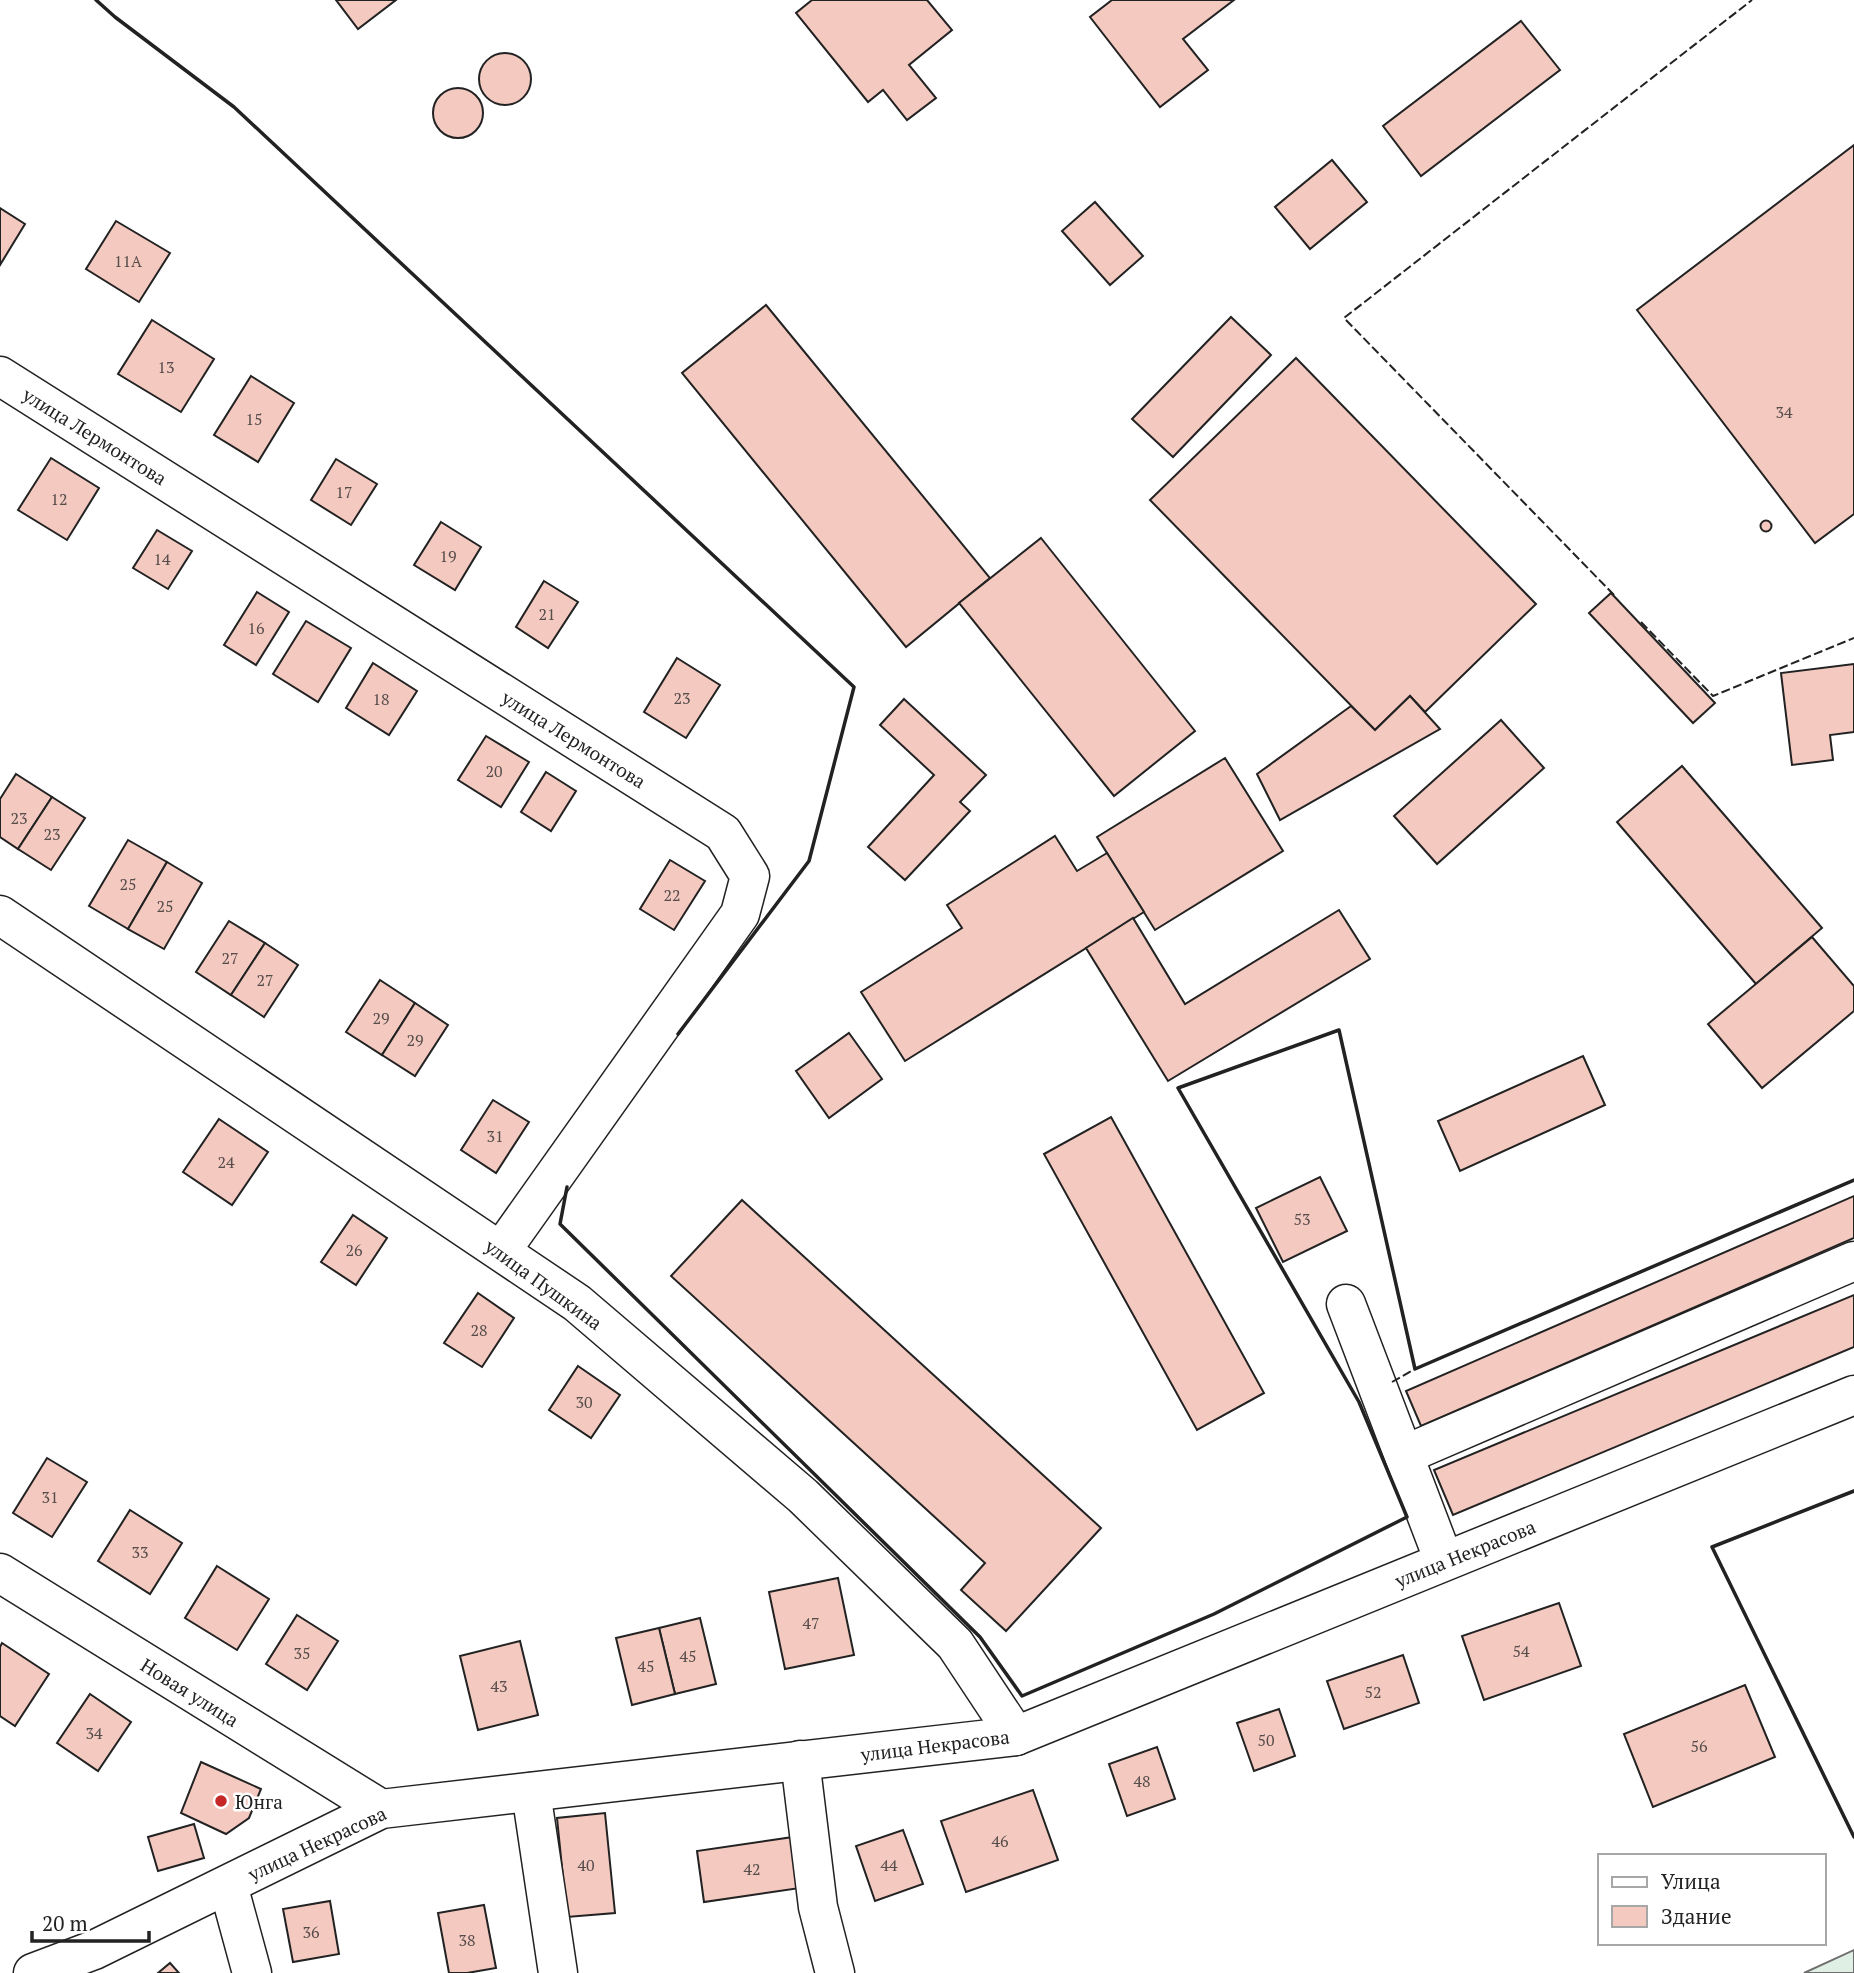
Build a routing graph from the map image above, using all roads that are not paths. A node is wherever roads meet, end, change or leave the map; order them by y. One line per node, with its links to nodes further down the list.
1 (0, 376): 3 (street, улица Лермонтова)
2 (0, 915): 3 (street, улица Пушкина)
3 (501, 1251): 10 (street, улица Пушкина)
4 (1854, 1261): 7 (street)
5 (1346, 1304): 7 (street)
6 (1854, 1395): 8 (street, улица Некрасова)
7 (1404, 1455): 8 (street)
8 (1444, 1561): 10 (street, улица Некрасова)
9 (0, 1573): 13 (street, Новая улица)
10 (1016, 1736): 11 (street, улица Некрасова)
11 (800, 1760): 12 (street, улица Некрасова); 21 (street)
12 (531, 1792): 13 (street, улица Некрасова); 20 (street)
13 (381, 1809): 14 (street, улица Некрасова)
14 (228, 1885): 15 (street, улица Некрасова); 19 (street)
15 (89, 1961): 18 (street, улица Некрасова)
16 (0, 1969): 17 (street)
17 (21, 1973)
18 (33, 1973)
19 (252, 1973)
20 (558, 1973)
21 (835, 1973)

